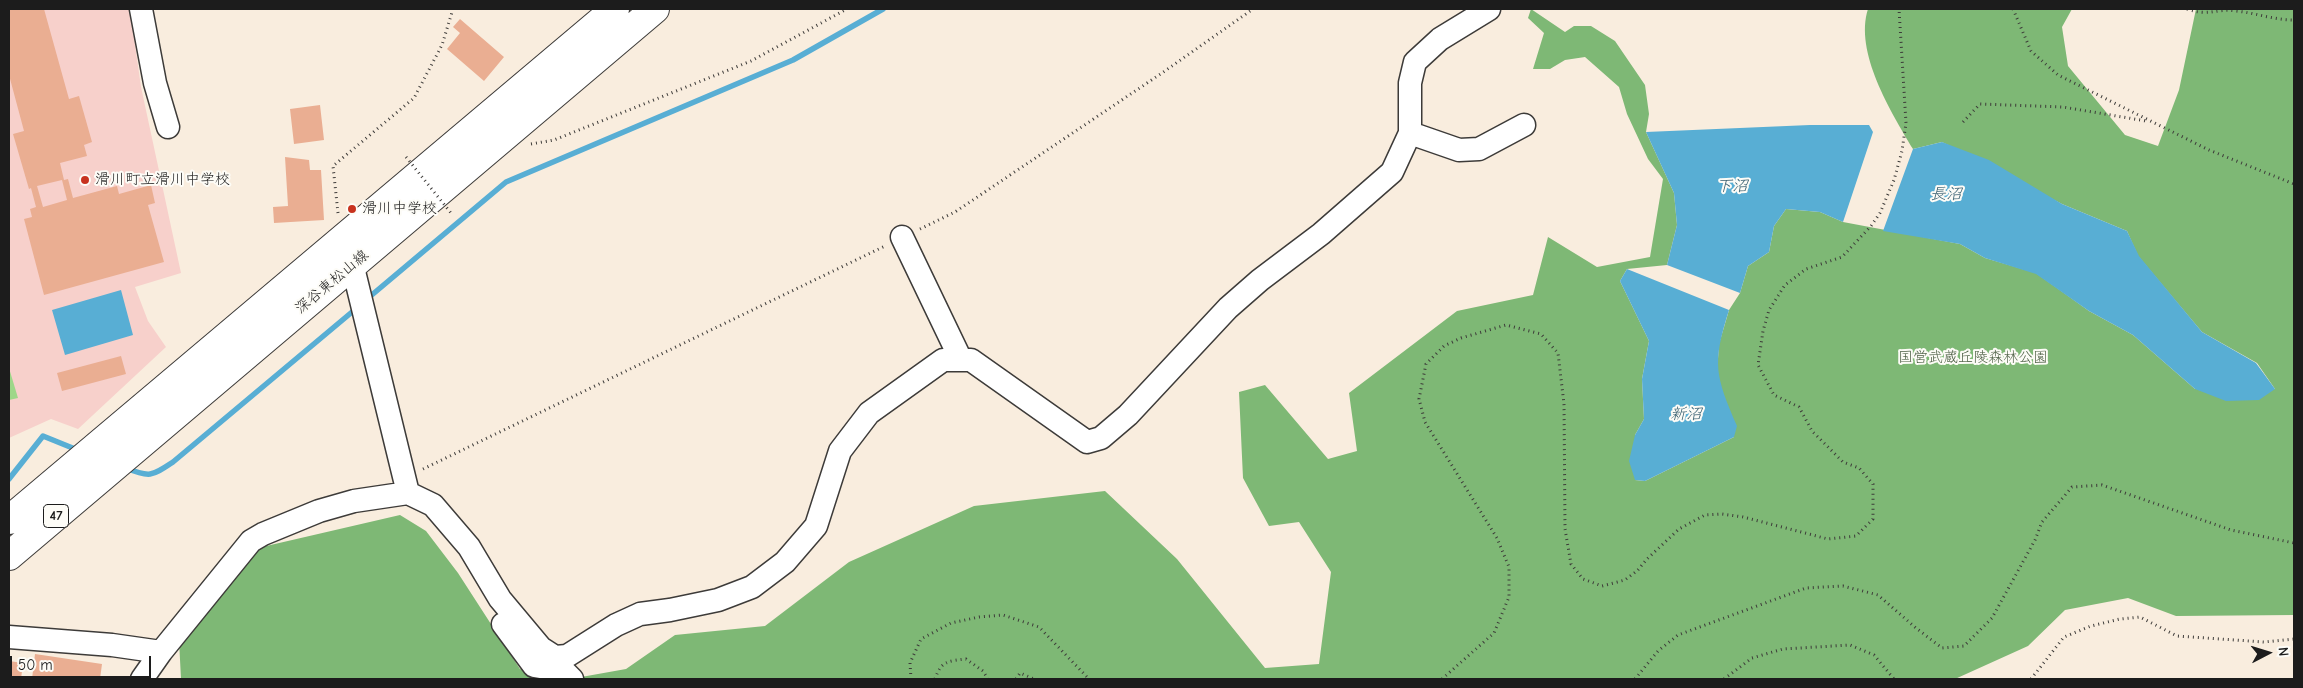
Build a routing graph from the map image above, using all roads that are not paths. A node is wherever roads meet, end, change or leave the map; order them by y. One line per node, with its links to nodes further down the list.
1 (141, 9): 6 (street)
2 (615, 9): 8 (main road, 深谷東松山線 / 47)
3 (655, 9): 10 (main road, 深谷東松山線 / 47)
4 (1490, 9): 7 (street)
5 (1524, 125): 7 (street)
6 (168, 127)
7 (1410, 133): 11 (street)
8 (345, 238): 10 (street); 14 (main road, 深谷東松山線 / 47)
9 (902, 238): 11 (street)
10 (353, 264): 12 (street); 15 (main road, 深谷東松山線 / 47)
11 (961, 360): 12 (street)
12 (406, 485): 13 (street)
13 (383, 496): 17 (street); 19 (street)
14 (9, 520)
15 (9, 556)
16 (9, 637): 17 (street)
17 (161, 652): 18 (street)
18 (142, 679)
19 (572, 679)

